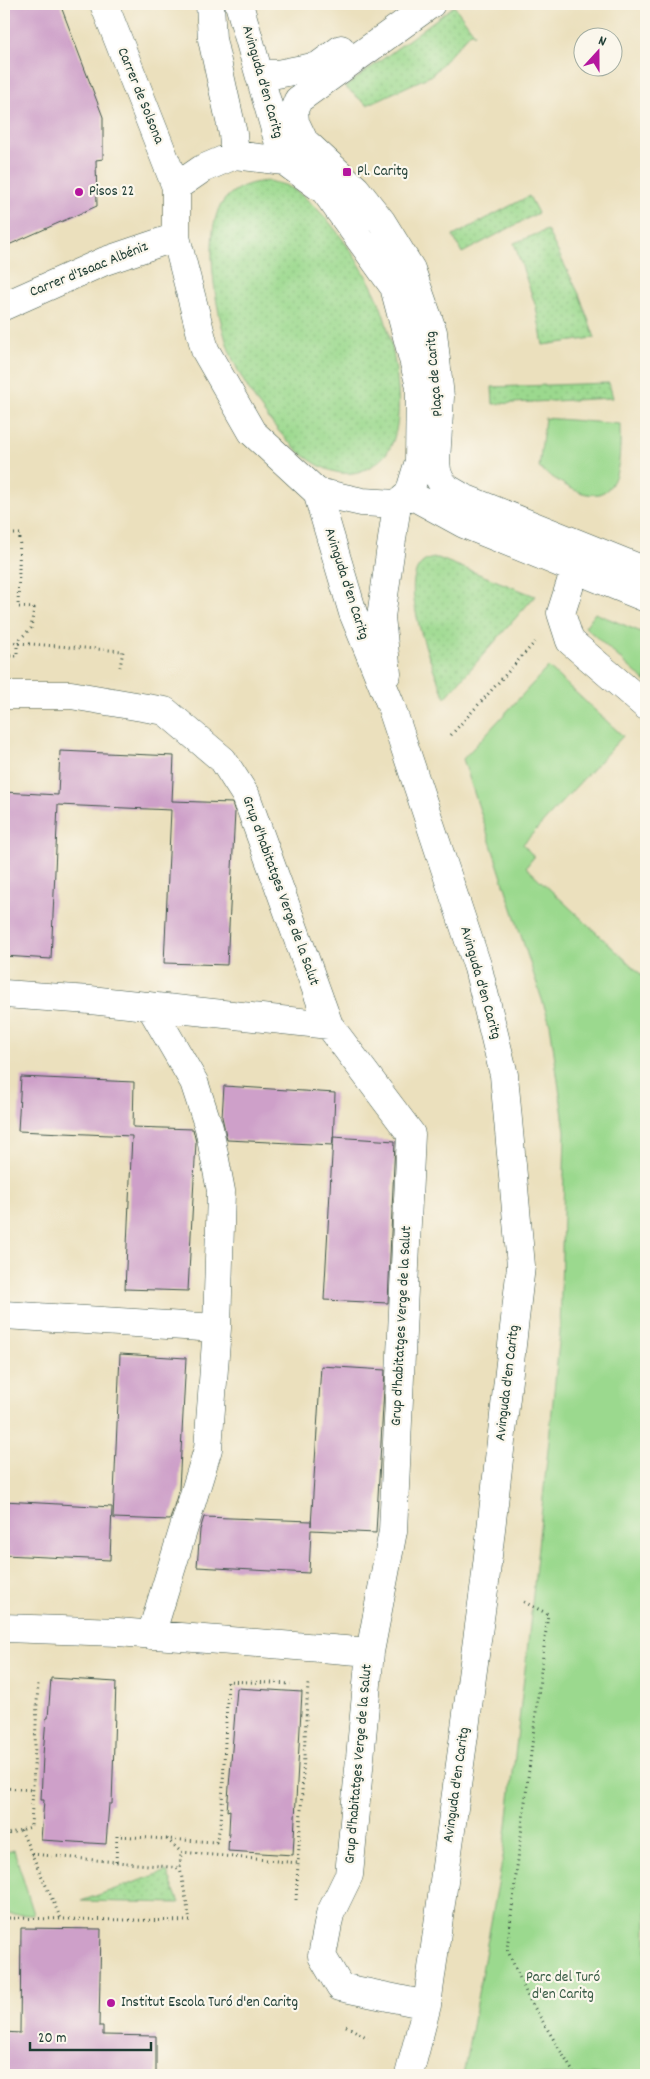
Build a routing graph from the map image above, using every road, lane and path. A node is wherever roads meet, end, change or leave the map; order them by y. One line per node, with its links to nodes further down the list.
1 (104, 4): 9 (street, Carrer de Solsona)
2 (210, 4): 7 (street)
3 (239, 4): 6 (street, Avinguda d'en Caritg)
4 (403, 4): 6 (street)
5 (430, 4): 16 (street, Plaça de Caritg)
6 (260, 74): 8 (street, Avinguda d'en Caritg)
7 (235, 155): 8 (street); 9 (street)
8 (284, 161): 13 (street, Avinguda d'en Caritg)
9 (176, 187): 10 (street)
10 (176, 237): 11 (street, Carrer d'Isaac Albéniz); 12 (street)
11 (4, 306)
12 (317, 492): 13 (street); 24 (street, Avinguda d'en Caritg)
13 (403, 499): 15 (street); 24 (street, Avinguda d'en Caritg)
14 (4, 534): 20 (path)
15 (575, 570): 17 (street); 18 (street)
16 (646, 571)
17 (646, 598)
18 (561, 613): 25 (street); 26 (path)
19 (4, 642): 20 (path)
20 (17, 642): 21 (path); 22 (path)
21 (4, 656)
22 (129, 670)
23 (4, 695): 29 (street, Grup d'habitatges Verge de la Salut)
24 (390, 703): 50 (street, Avinguda d'en Caritg)
25 (646, 706)
26 (451, 734)
27 (4, 994): 28 (street)
28 (150, 1006): 29 (street); 31 (street)
29 (329, 1025): 35 (street, Grup d'habitatges Verge de la Salut)
30 (4, 1314): 31 (street)
31 (217, 1328): 34 (street)
32 (524, 1602): 54 (path)
33 (4, 1628): 34 (street, Grup d'habitatges Verge de la Salut)
34 (151, 1635): 35 (street, Grup d'habitatges Verge de la Salut)
35 (370, 1652): 50 (street, Grup d'habitatges Verge de la Salut)
36 (38, 1683): 38 (path)
37 (4, 1788): 38 (path)
38 (32, 1790): 39 (path)
39 (21, 1830): 40 (path); 43 (path)
40 (4, 1835)
41 (166, 1839): 42 (path); 44 (path); 45 (path)
42 (181, 1852): 45 (path); 46 (path)
43 (32, 1854): 44 (path); 49 (path)
44 (116, 1862): 46 (path)
45 (298, 1863): 47 (path)
46 (180, 1868): 49 (path)
47 (296, 1909)
48 (4, 1918): 49 (path)
49 (61, 1919)
50 (427, 2005): 53 (street, Avinguda d'en Caritg)
51 (339, 2021): 52 (path)
52 (368, 2038)
53 (409, 2075)
54 (575, 2075)

